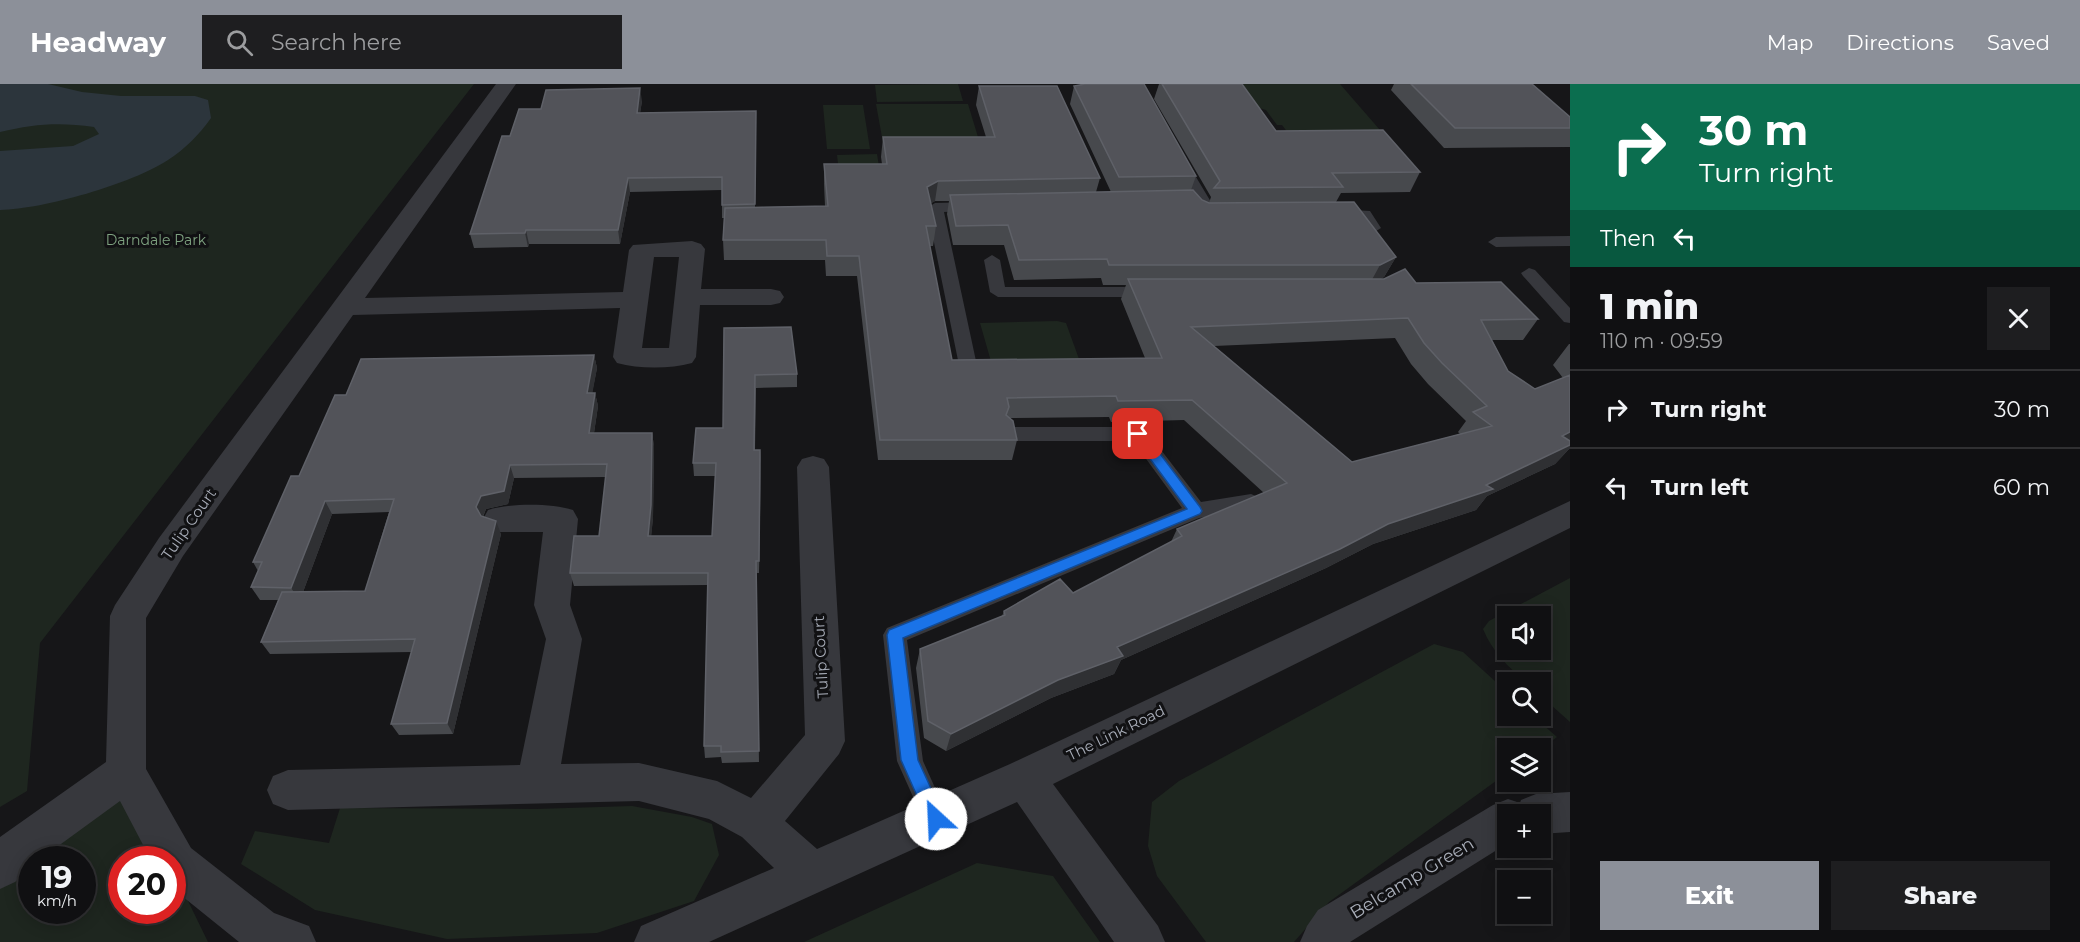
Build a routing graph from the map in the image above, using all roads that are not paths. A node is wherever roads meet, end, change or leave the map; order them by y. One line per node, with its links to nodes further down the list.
1 (506, 84): 17 (street, Tulip Court)
2 (1175, 153): 3 (lane)
3 (1191, 202): 4 (lane); 6 (lane)
4 (1167, 203)
5 (993, 206): 19 (lane)
6 (1214, 214)
7 (1318, 214): 8 (lane)
8 (1373, 228)
9 (1570, 241): 10 (lane)
10 (1496, 242)
11 (992, 260): 13 (lane)
12 (1529, 273): 18 (lane)
13 (1162, 292)
14 (687, 297): 15 (street); 16 (street); 16 (street)
15 (771, 297)
16 (635, 300): 17 (street)
17 (343, 307): 26 (street, Tulip Court)
18 (1570, 318)
19 (970, 375)
20 (1013, 434): 23 (lane)
21 (813, 467): 33 (street, Tulip Court)
22 (1251, 502): 23 (lane)
23 (1196, 511): 32 (lane)
24 (1570, 513): 27 (street, The Link Road)
25 (500, 519): 28 (street)
26 (126, 772): 35 (street); 37 (street)
27 (1024, 778): 32 (street, The Link Road); 39 (street)
28 (537, 784): 29 (street); 33 (street)
29 (288, 790)
30 (1570, 812): 31 (street)
31 (1551, 813)
32 (936, 819): 36 (street, The Link Road)
33 (757, 823): 36 (street)
34 (1497, 826): 40 (street, Belcamp Green)
35 (0, 867)
36 (812, 874): 38 (street, The Link Road)
37 (293, 942)
38 (657, 942)
39 (1142, 942)
40 (1323, 942)

